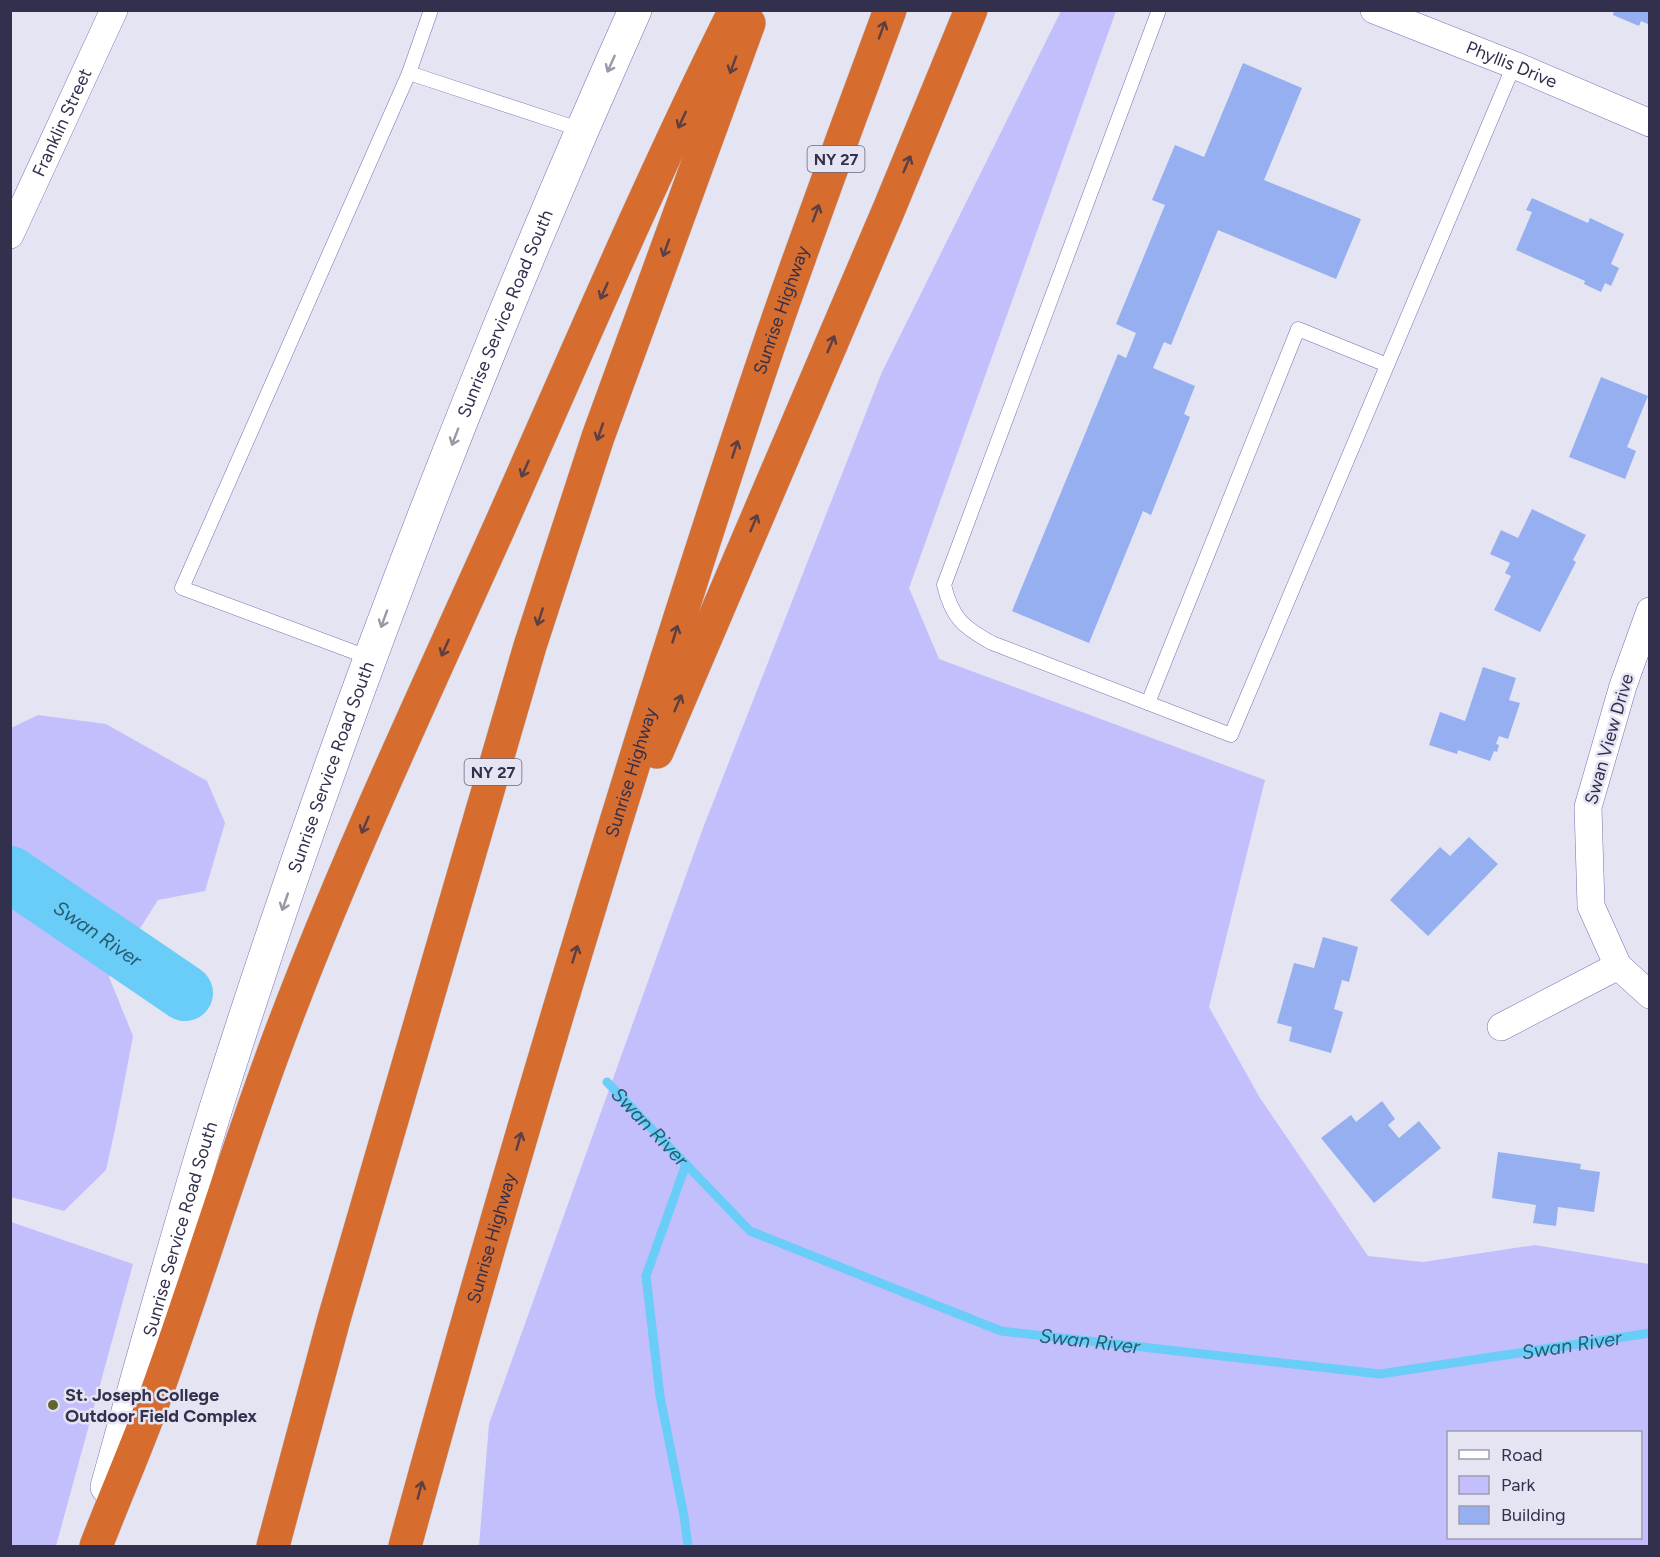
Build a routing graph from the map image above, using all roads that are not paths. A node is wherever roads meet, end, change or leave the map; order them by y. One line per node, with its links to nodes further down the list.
1 (114, 10): 14 (street, Franklin Street)
2 (431, 10): 11 (lane)
3 (635, 10): 13 (main road, Sunrise Service Road South, one-way to 13)
4 (735, 10): 24 (highway, one-way to 24)
5 (754, 10): 25 (highway, NY 27, one-way to 25)
6 (890, 10): 19 (highway, Sunrise Highway / NY 27, one-way to 6)
7 (971, 10): 19 (highway, one-way to 7)
8 (1159, 10): 18 (lane)
9 (1374, 10): 10 (street, Phyllis Drive)
10 (1514, 64): 12 (street, Phyllis Drive); 15 (lane)
11 (409, 73): 13 (lane); 17 (lane)
12 (1650, 123)
13 (582, 130): 17 (main road, Sunrise Service Road South, one-way to 17)
14 (10, 235)
15 (1387, 364): 18 (lane); 18 (lane)
16 (1650, 611): 20 (street, Swan View Drive)
17 (370, 658): 23 (main road, Sunrise Service Road South, one-way to 23)
18 (1148, 703)
19 (594, 890): 26 (highway, Sunrise Highway / NY 27, one-way to 19)
20 (1618, 966): 21 (street, Swan View Drive); 22 (street)
21 (1650, 995)
22 (1501, 1027)
23 (91, 1546)
24 (96, 1546)
25 (273, 1546)
26 (405, 1546)

